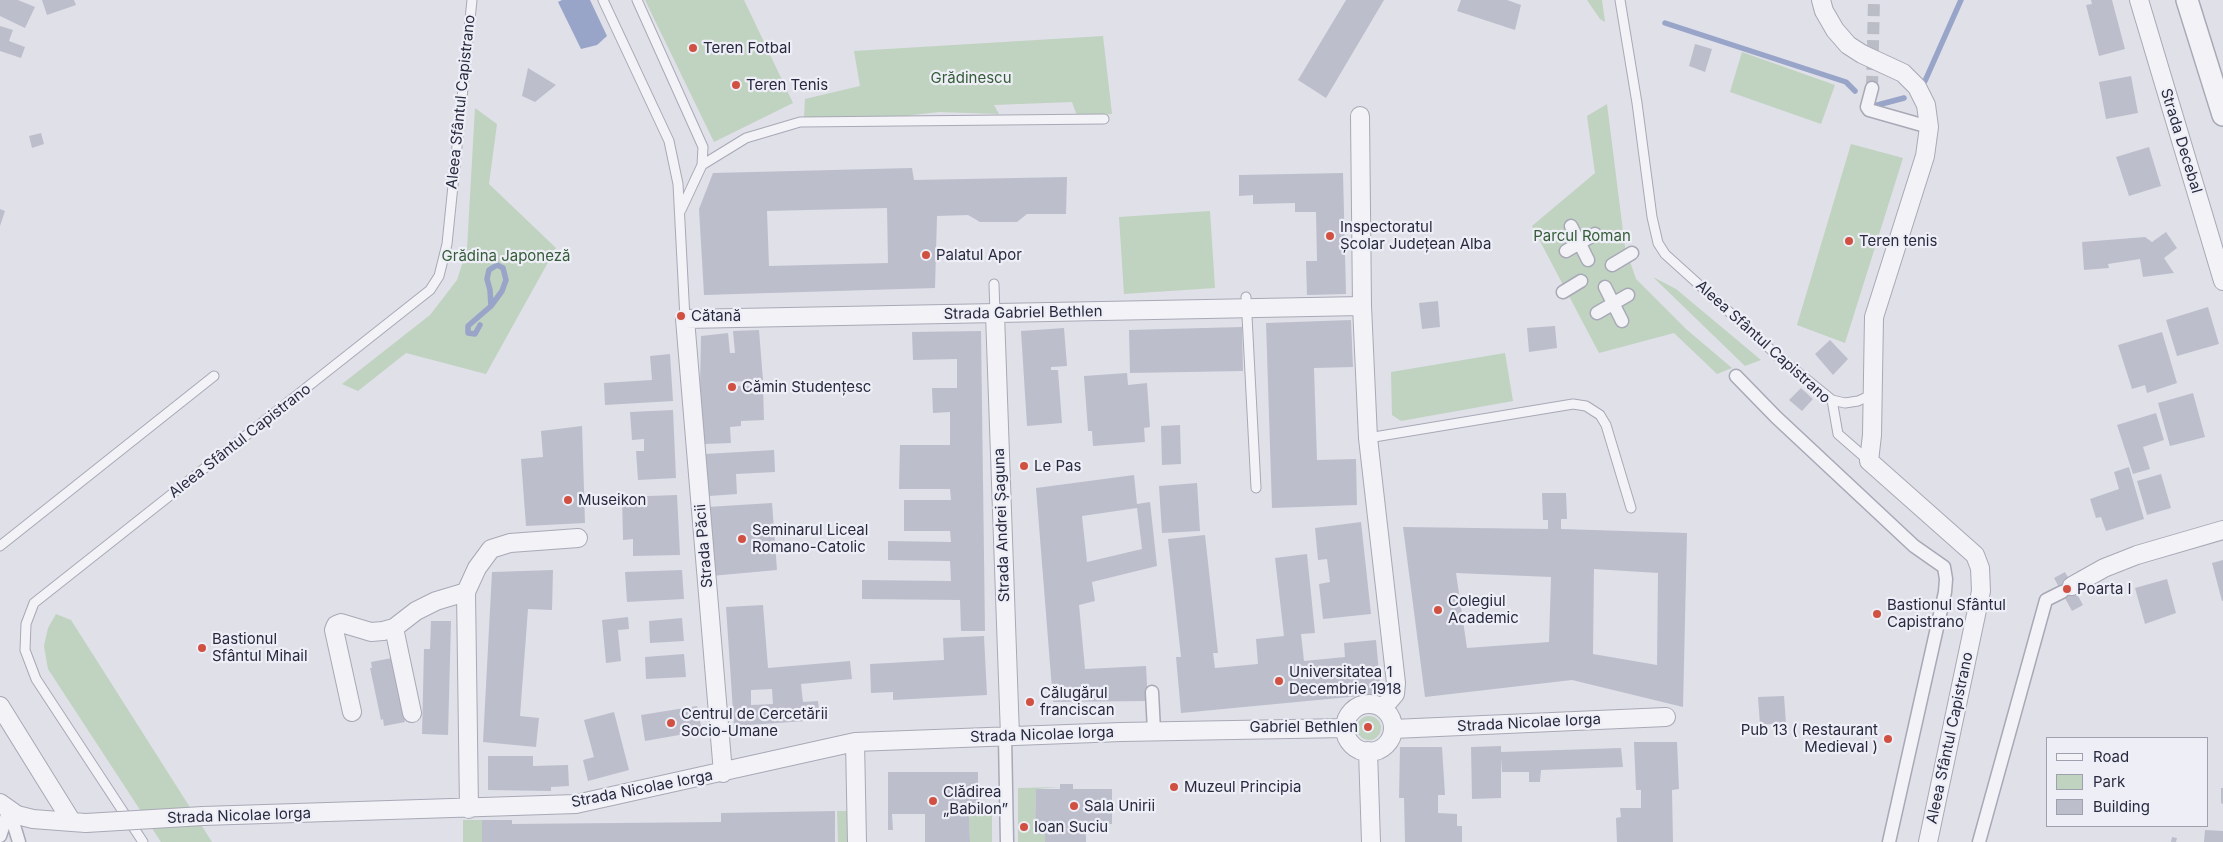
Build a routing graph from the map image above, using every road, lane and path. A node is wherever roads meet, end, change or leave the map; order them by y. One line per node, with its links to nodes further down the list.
1 (472, 0): 69 (lane, Aleea Sfântul Capistrano)
2 (603, 0): 14 (lane)
3 (637, 0): 13 (lane)
4 (1620, 0): 38 (lane, Aleea Sfântul Capistrano)
5 (1821, 0): 12 (street)
6 (2139, 0): 23 (street, Strada Decebal)
7 (2187, 0): 9 (street)
8 (1872, 88): 12 (street)
9 (2223, 115)
10 (1360, 116): 30 (street)
11 (1104, 119): 13 (lane)
12 (1929, 127): 37 (street)
13 (702, 165): 14 (lane)
14 (680, 211): 33 (lane)
15 (1571, 226): 17 (street)
16 (1595, 234): 17 (street)
17 (1580, 243): 18 (street); 20 (street)
18 (1566, 252)
19 (1632, 253): 21 (street)
20 (1588, 260)
21 (1612, 265)
22 (1581, 281): 26 (street)
23 (2223, 281)
24 (994, 284): 32 (lane)
25 (1605, 288): 29 (street)
26 (1563, 292)
27 (1628, 296): 29 (street)
28 (1246, 302): 30 (street, Strada Gabriel Bethlen); 32 (street, Strada Gabriel Bethlen); 41 (lane)
29 (1613, 304): 31 (street); 34 (street)
30 (1362, 306): 39 (street)
31 (1597, 313)
32 (995, 314): 33 (street, Strada Gabriel Bethlen); 58 (street, Strada Andrei Șaguna)
33 (685, 319): 61 (street, Strada Păcii)
34 (1622, 321)
35 (214, 376): 45 (lane)
36 (1736, 376): 73 (street)
37 (1871, 390): 38 (lane); 40 (street)
38 (1832, 400): 40 (lane, Aleea Sfântul Capistrano)
39 (1368, 438): 42 (lane); 51 (street)
40 (1869, 461): 74 (street, Aleea Sfântul Capistrano)
41 (1256, 488)
42 (1631, 508)
43 (2223, 530): 46 (street)
44 (578, 538): 47 (street)
45 (0, 546)
46 (2067, 589): 75 (street)
47 (466, 592): 48 (street); 62 (street)
48 (394, 628): 52 (street); 53 (street)
49 (1152, 692): 57 (street)
50 (0, 706): 64 (street)
51 (1383, 708): 55 (street); 56 (street)
52 (352, 712)
53 (412, 713)
54 (1666, 717): 56 (street, Strada Nicolae Iorga)
55 (1346, 728): 57 (street, Strada Nicolae Iorga); 60 (street)
56 (1393, 729): 60 (street)
57 (1154, 731): 58 (street, Strada Nicolae Iorga)
58 (1008, 736): 59 (street, Strada Nicolae Iorga); 71 (street)
59 (855, 742): 61 (street, Strada Nicolae Iorga); 70 (street)
60 (1368, 751): 72 (street)
61 (723, 773): 62 (street, Strada Nicolae Iorga)
62 (469, 809): 64 (street, Strada Nicolae Iorga, bridge)
63 (15, 812): 64 (street, Strada Nicolae Iorga); 65 (street); 68 (street)
64 (79, 822)
65 (0, 836)
66 (3, 842): 67 (street)
67 (15, 842)
68 (19, 842)
69 (143, 842)
70 (857, 842)
71 (1007, 842)
72 (1371, 842)
73 (1889, 842)
74 (1928, 842)
75 (1979, 842)

